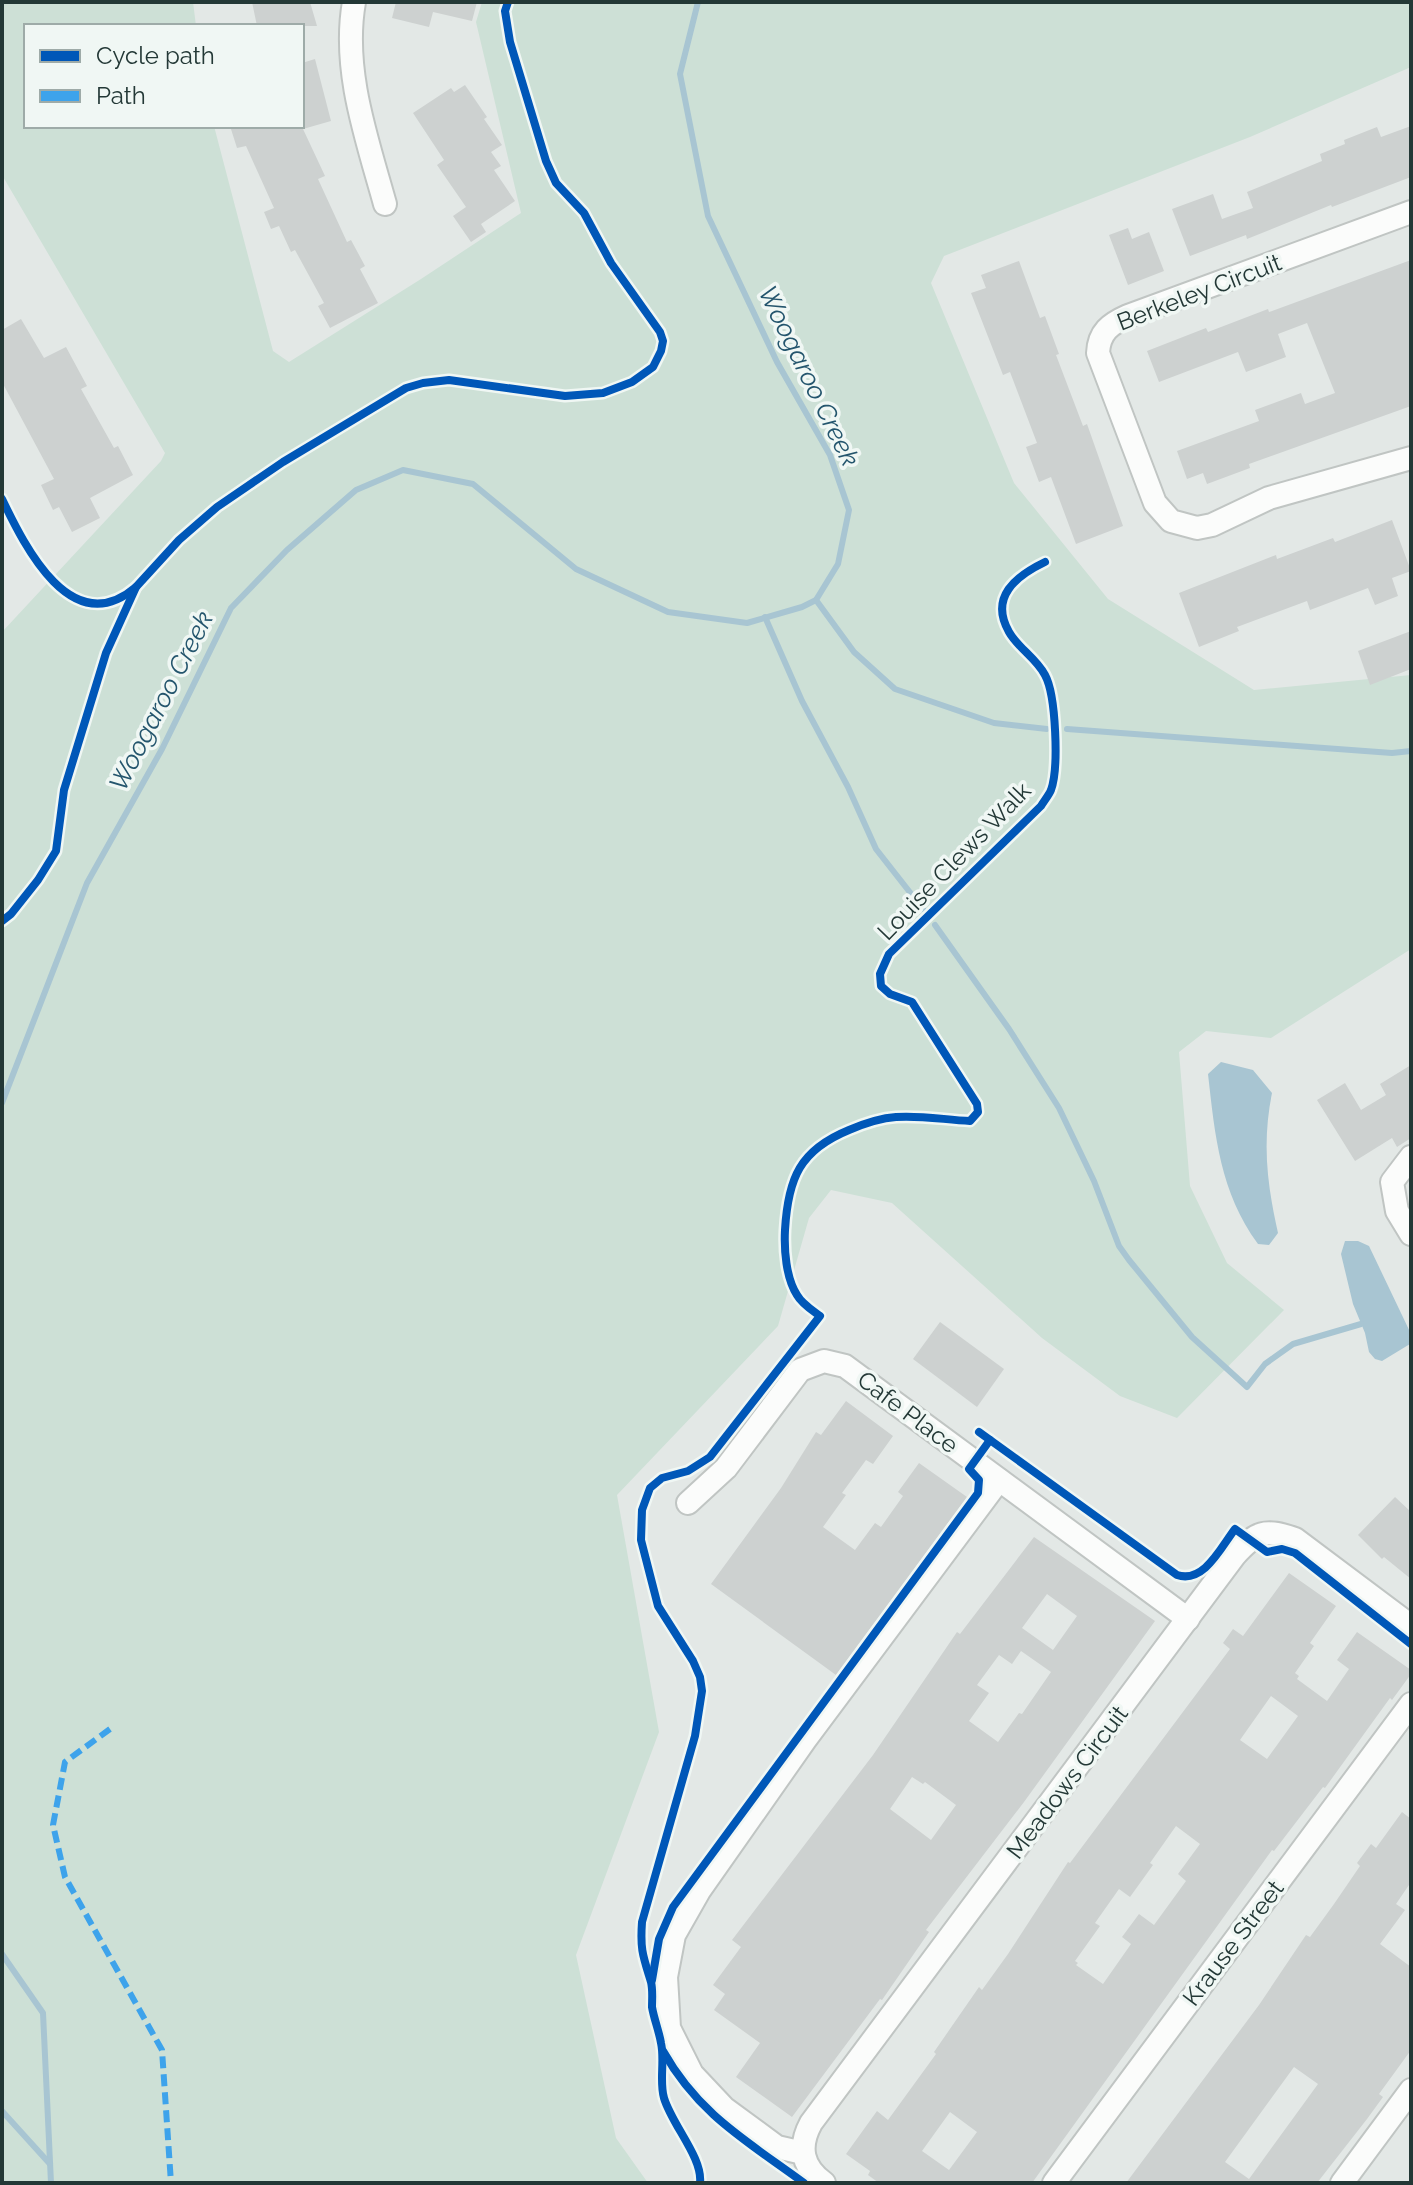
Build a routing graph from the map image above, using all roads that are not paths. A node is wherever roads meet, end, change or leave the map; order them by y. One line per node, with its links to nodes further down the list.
1 (354, 2): 2 (street)
2 (385, 204)
3 (1411, 212): 4 (street, Berkeley Circuit)
4 (1411, 458)
5 (1411, 1157): 6 (street)
6 (1411, 1234)
7 (999, 1480): 8 (street, Cafe Place); 9 (street, Cafe Place); 13 (street)
8 (688, 1503)
9 (1188, 1619): 10 (street, Meadows Circuit); 13 (street, Meadows Circuit)
10 (1411, 1626)
11 (1411, 1704): 15 (street, Krause Street)
12 (1411, 2090): 16 (street)
13 (803, 2153): 14 (street)
14 (824, 2183)
15 (1054, 2183)
16 (1343, 2183)

